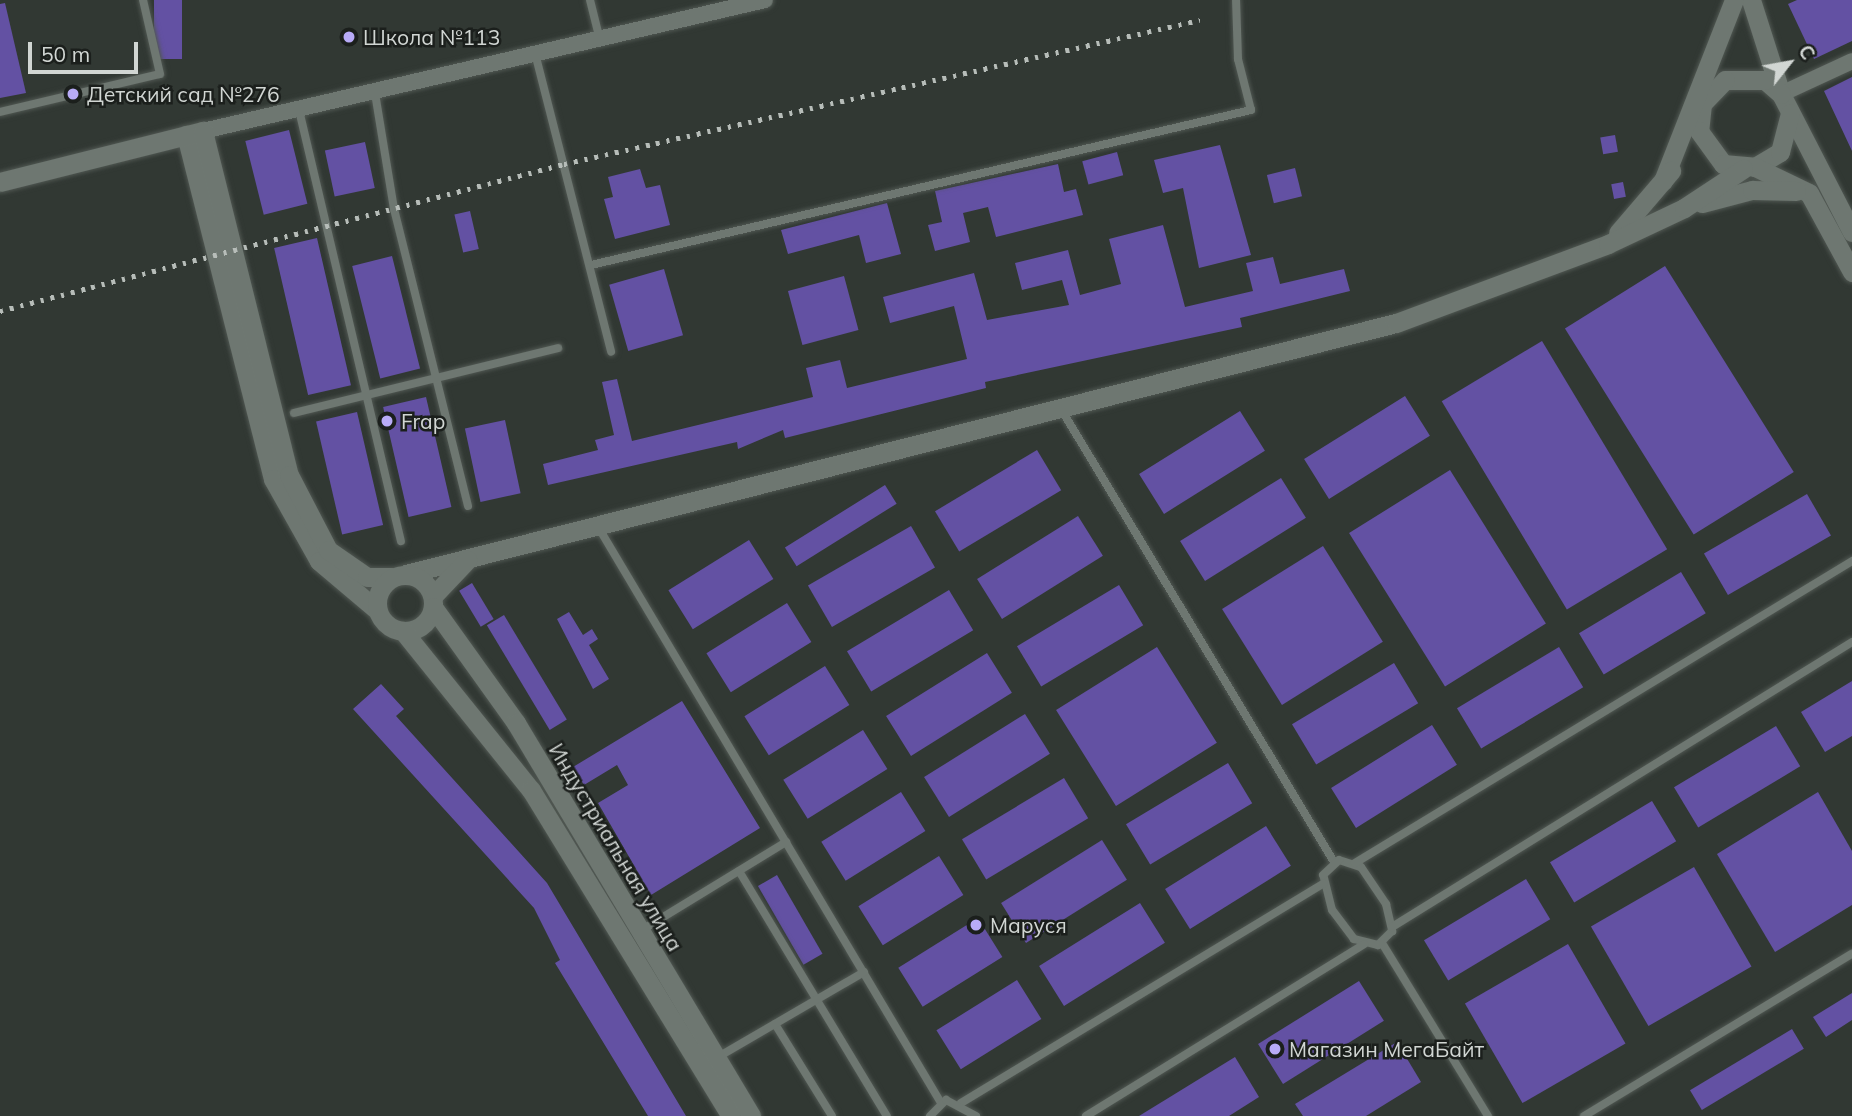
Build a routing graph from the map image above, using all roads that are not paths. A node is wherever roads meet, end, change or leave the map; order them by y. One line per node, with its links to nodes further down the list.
1 (143, 0): 15 (lane)
2 (590, 0): 7 (lane)
3 (765, 0): 7 (street)
4 (1236, 0): 26 (lane)
5 (1734, 0): 8 (street)
6 (1751, 0): 13 (street)
7 (600, 40): 9 (street)
8 (1716, 48): 11 (street); 20 (street)
9 (536, 57): 12 (street); 26 (lane)
10 (1852, 61): 13 (street)
11 (1709, 92): 13 (street); 17 (street)
12 (375, 93): 14 (street); 30 (lane)
13 (1782, 94): 16 (street)
14 (299, 110): 18 (street); 31 (lane)
15 (0, 111)
16 (1790, 113): 19 (street); 24 (street)
17 (1699, 131): 19 (street); 20 (street)
18 (194, 133): 21 (street); 34 (street)
19 (1749, 168): 22 (street); 23 (street)
20 (1663, 181): 25 (street)
21 (0, 182)
22 (1809, 193): 23 (street); 27 (street)
23 (1684, 208): 25 (street)
24 (1852, 232)
25 (1608, 244): 32 (street)
26 (591, 265): 29 (lane)
27 (1852, 271)
28 (558, 348): 30 (lane)
29 (611, 352)
30 (436, 380): 31 (lane); 35 (lane)
31 (367, 396): 33 (lane); 37 (lane)
32 (1057, 404): 36 (street); 46 (lane)
33 (294, 413)
34 (281, 477): 40 (street); 42 (street)
35 (468, 506)
36 (596, 525): 38 (street); 45 (lane)
37 (401, 541)
38 (485, 552): 40 (street); 41 (street)
39 (1852, 561): 47 (lane)
40 (399, 576): 41 (street); 42 (street)
41 (433, 602): 43 (street); 51 (street, Индустриальная улица)
42 (377, 610): 43 (street)
43 (403, 631): 51 (street, Индустриальная улица)
44 (1852, 642): 50 (lane)
45 (786, 842): 48 (lane); 55 (lane)
46 (1334, 862): 47 (lane); 49 (lane)
47 (1355, 863): 50 (lane)
48 (738, 871): 51 (lane); 56 (lane)
49 (1324, 883): 53 (lane); 60 (lane)
50 (1392, 927): 52 (lane)
51 (632, 936): 58 (street, Индустриальная улица); 61 (street, Индустриальная улица)
52 (1382, 943): 53 (lane); 68 (lane)
53 (1364, 944): 67 (lane)
54 (1852, 954): 69 (lane)
55 (864, 972): 56 (lane); 59 (lane)
56 (817, 1000): 57 (lane); 64 (lane)
57 (775, 1024): 58 (lane); 63 (lane)
58 (717, 1058): 62 (street, Индустриальная улица)
59 (941, 1102): 60 (lane); 65 (lane)
60 (961, 1103): 66 (lane)
61 (730, 1116)
62 (751, 1116)
63 (832, 1116)
64 (887, 1116)
65 (930, 1116)
66 (976, 1116)
67 (1086, 1116)
68 (1488, 1116)
69 (1584, 1116)

